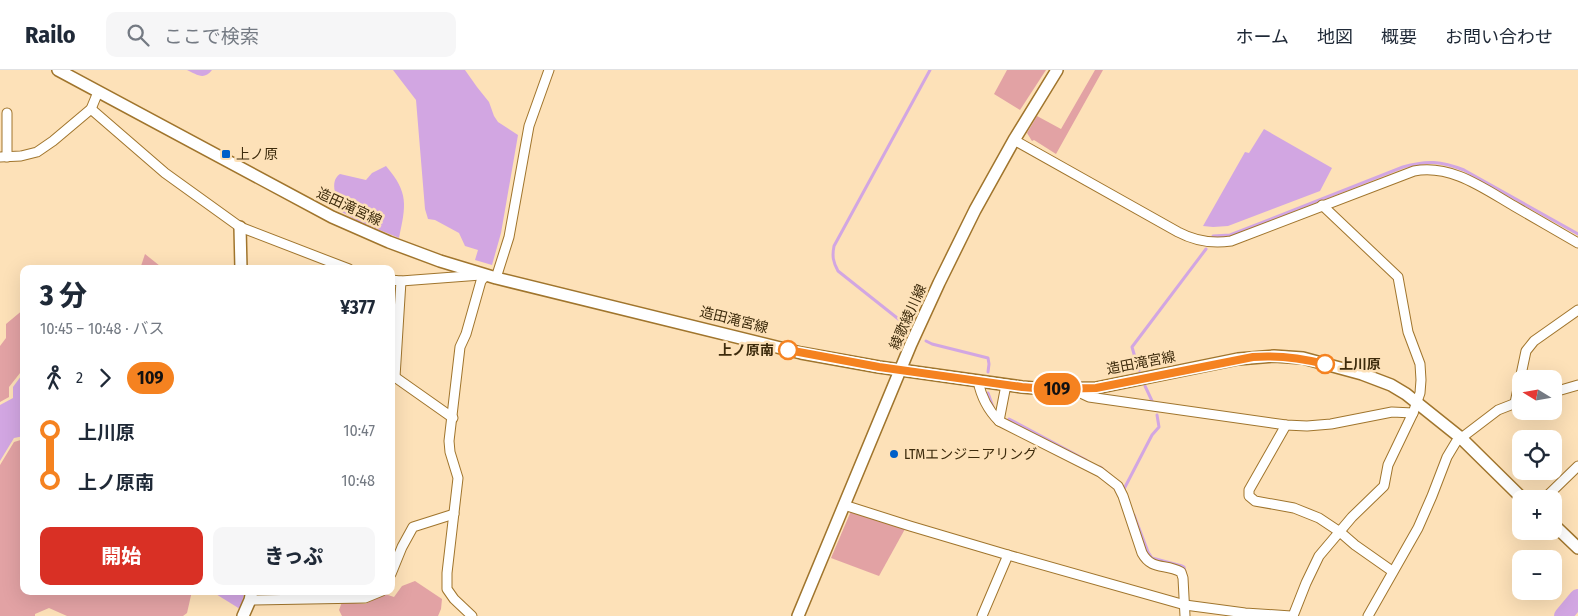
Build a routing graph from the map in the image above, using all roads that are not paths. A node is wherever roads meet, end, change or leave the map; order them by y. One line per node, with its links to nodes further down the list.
1 (58, 70): 4 (main road, 造田滝宮線)
2 (549, 70): 14 (street)
3 (1057, 70): 7 (main road, 綾歌綾川線)
4 (98, 92): 5 (street); 14 (main road, 造田滝宮線)
5 (91, 109): 8 (street); 10 (street)
6 (6, 112): 8 (street)
7 (1014, 140): 9 (street); 19 (main road, 綾歌綾川線)
8 (3, 157)
9 (1322, 206): 11 (street); 27 (street)
10 (240, 227): 12 (main road); 13 (street)
11 (1578, 243)
12 (241, 265)
13 (339, 265)
14 (491, 276): 16 (street); 19 (main road, 造田滝宮線); 30 (street)
15 (395, 280): 16 (street)
16 (401, 281): 18 (street)
17 (1578, 310): 20 (street)
18 (395, 352)
19 (901, 370): 22 (main road, 造田滝宮線); 37 (main road, 綾歌綾川線)
20 (1523, 370)
21 (395, 377): 30 (street)
22 (978, 381): 23 (main road, 造田滝宮線); 31 (street)
23 (1006, 385): 25 (main road, 造田滝宮線); 31 (street)
24 (1578, 385): 26 (street)
25 (1072, 389): 27 (main road, 造田滝宮線); 32 (street)
26 (1562, 390)
27 (1417, 401): 29 (street); 33 (main road, 造田滝宮線)
28 (1512, 404): 33 (street)
29 (1413, 413): 32 (street); 39 (street)
30 (453, 418): 38 (street)
31 (999, 421): 47 (street)
32 (1286, 425): 39 (street)
33 (1461, 438): 35 (main road, 造田滝宮線); 44 (street)
34 (1578, 466): 36 (street)
35 (1514, 490)
36 (1553, 490)
37 (844, 505): 42 (street); 50 (main road, 綾歌綾川線)
38 (454, 514): 43 (street); 49 (street)
39 (1340, 532): 44 (street); 53 (street)
40 (1562, 533): 41 (main road)
41 (1578, 548)
42 (1008, 555): 47 (street); 51 (street)
43 (395, 564)
44 (1392, 571): 54 (street)
45 (372, 595): 46 (street)
46 (251, 596): 48 (main road)
47 (1185, 604): 52 (street); 53 (street)
48 (243, 616)
49 (472, 616)
50 (798, 616)
51 (982, 616)
52 (1185, 616)
53 (1292, 616)
54 (1368, 616)

